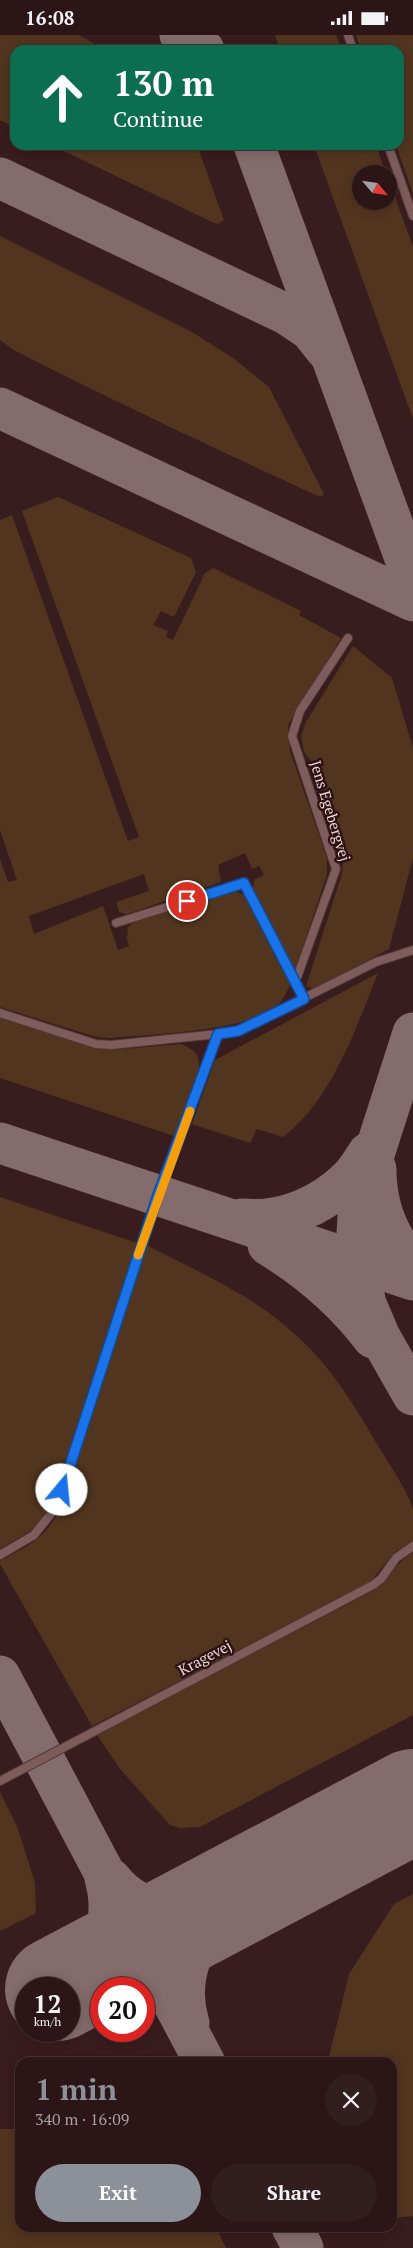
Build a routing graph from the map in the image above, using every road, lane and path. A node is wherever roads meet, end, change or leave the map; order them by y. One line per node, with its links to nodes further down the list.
1 (390, 150): 2 (lane)
2 (413, 215)
3 (348, 638): 6 (lane, Jens Egebergvej)
4 (116, 923): 6 (lane)
5 (413, 950): 7 (lane)
6 (295, 983): 7 (lane)
7 (304, 999): 9 (lane)
8 (0, 1013): 9 (lane)
9 (218, 1034): 11 (lane)
10 (413, 1546): 12 (lane, Kragevej)
11 (0, 1555)
12 (0, 1781)

